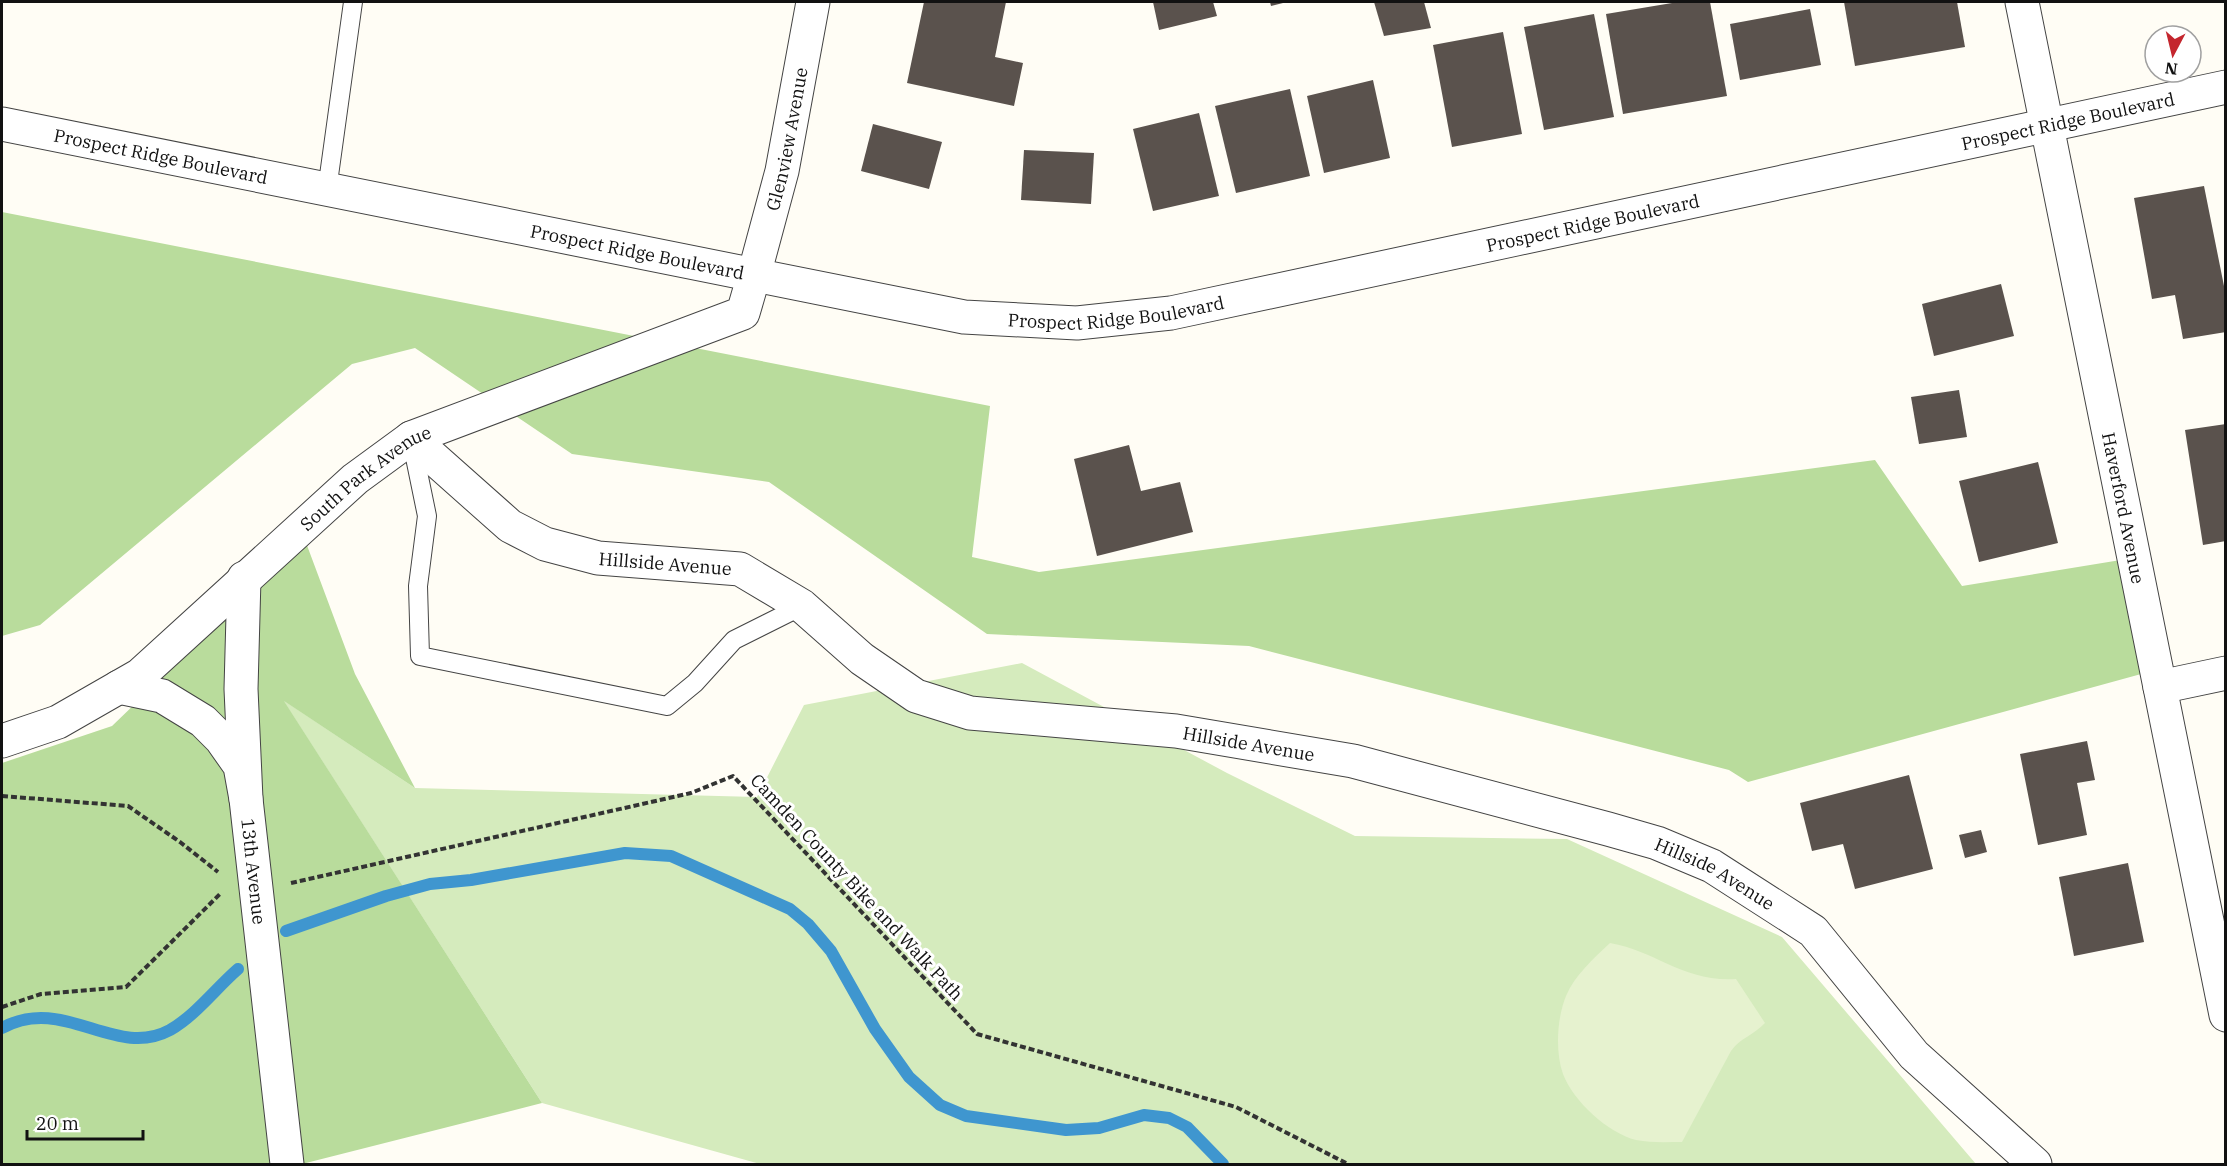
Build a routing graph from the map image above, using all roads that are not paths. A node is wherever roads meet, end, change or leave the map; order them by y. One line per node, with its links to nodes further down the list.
1 (353, 2): 7 (lane)
2 (813, 2): 8 (street, Glenview Avenue)
3 (2022, 2): 6 (street, Haverford Avenue)
4 (2226, 87): 6 (street, Prospect Ridge Boulevard)
5 (2, 124): 7 (street, Prospect Ridge Boulevard)
6 (2047, 126): 8 (street, Prospect Ridge Boulevard); 14 (street, Haverford Avenue)
7 (327, 190): 8 (street, Prospect Ridge Boulevard)
8 (754, 275): 9 (street, South Park Avenue)
9 (411, 438): 10 (street, South Park Avenue); 11 (street, Hillside Avenue); 11 (lane)
10 (244, 578): 13 (street, South Park Avenue); 16 (street, 13th Avenue)
11 (802, 606): 19 (street, Hillside Avenue)
12 (2226, 673): 14 (street)
13 (119, 687): 15 (street, South Park Avenue); 16 (street)
14 (2160, 687): 17 (street, Haverford Avenue)
15 (2, 741)
16 (246, 799): 18 (street, 13th Avenue)
17 (2226, 1016)
18 (287, 1164)
19 (2035, 1164)

